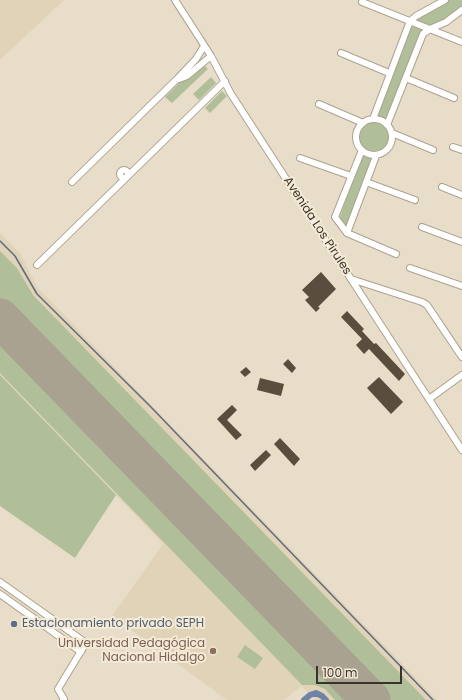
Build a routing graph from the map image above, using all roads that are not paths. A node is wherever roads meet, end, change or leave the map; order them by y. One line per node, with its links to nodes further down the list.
1 (175, 0): 8 (street, Avenida Los Pirules)
2 (445, 0): 5 (street)
3 (362, 2): 5 (street)
4 (462, 10): 6 (street)
5 (410, 21): 6 (street); 11 (street)
6 (430, 29): 7 (street); 12 (street)
7 (462, 42)
8 (204, 46): 10 (street, Avenida Los Pirules); 13 (street)
9 (341, 53): 11 (street)
10 (211, 56): 13 (street); 14 (street, Avenida Los Pirules)
11 (389, 73): 17 (street)
12 (406, 78): 15 (street); 19 (street)
13 (177, 79): 28 (street)
14 (225, 82): 37 (street); 39 (street, Avenida Los Pirules)
15 (454, 98)
16 (319, 104): 18 (street)
17 (373, 119): 18 (street); 19 (street)
18 (363, 123): 22 (street)
19 (388, 125): 20 (street)
20 (392, 133): 23 (street); 25 (street)
21 (453, 147): 24 (street)
22 (362, 150): 25 (street); 27 (street)
23 (433, 150)
24 (462, 150)
25 (376, 156): 29 (street)
26 (300, 158): 27 (street)
27 (351, 176): 34 (street)
28 (72, 182)
29 (366, 182): 32 (street); 34 (street)
30 (442, 187): 31 (street)
31 (462, 195)
32 (415, 200)
33 (422, 228): 35 (street)
34 (347, 233): 36 (street)
35 (462, 242)
36 (396, 254)
37 (38, 265)
38 (410, 268): 40 (street)
39 (351, 278): 41 (street); 43 (street, Avenida Los Pirules)
40 (462, 283)
41 (462, 357)
42 (462, 376): 43 (street)
43 (429, 399): 44 (street, Avenida Los Pirules)
44 (462, 450)
45 (0, 582): 47 (street)
46 (0, 594): 47 (street)
47 (80, 652): 48 (street)
48 (63, 700)

